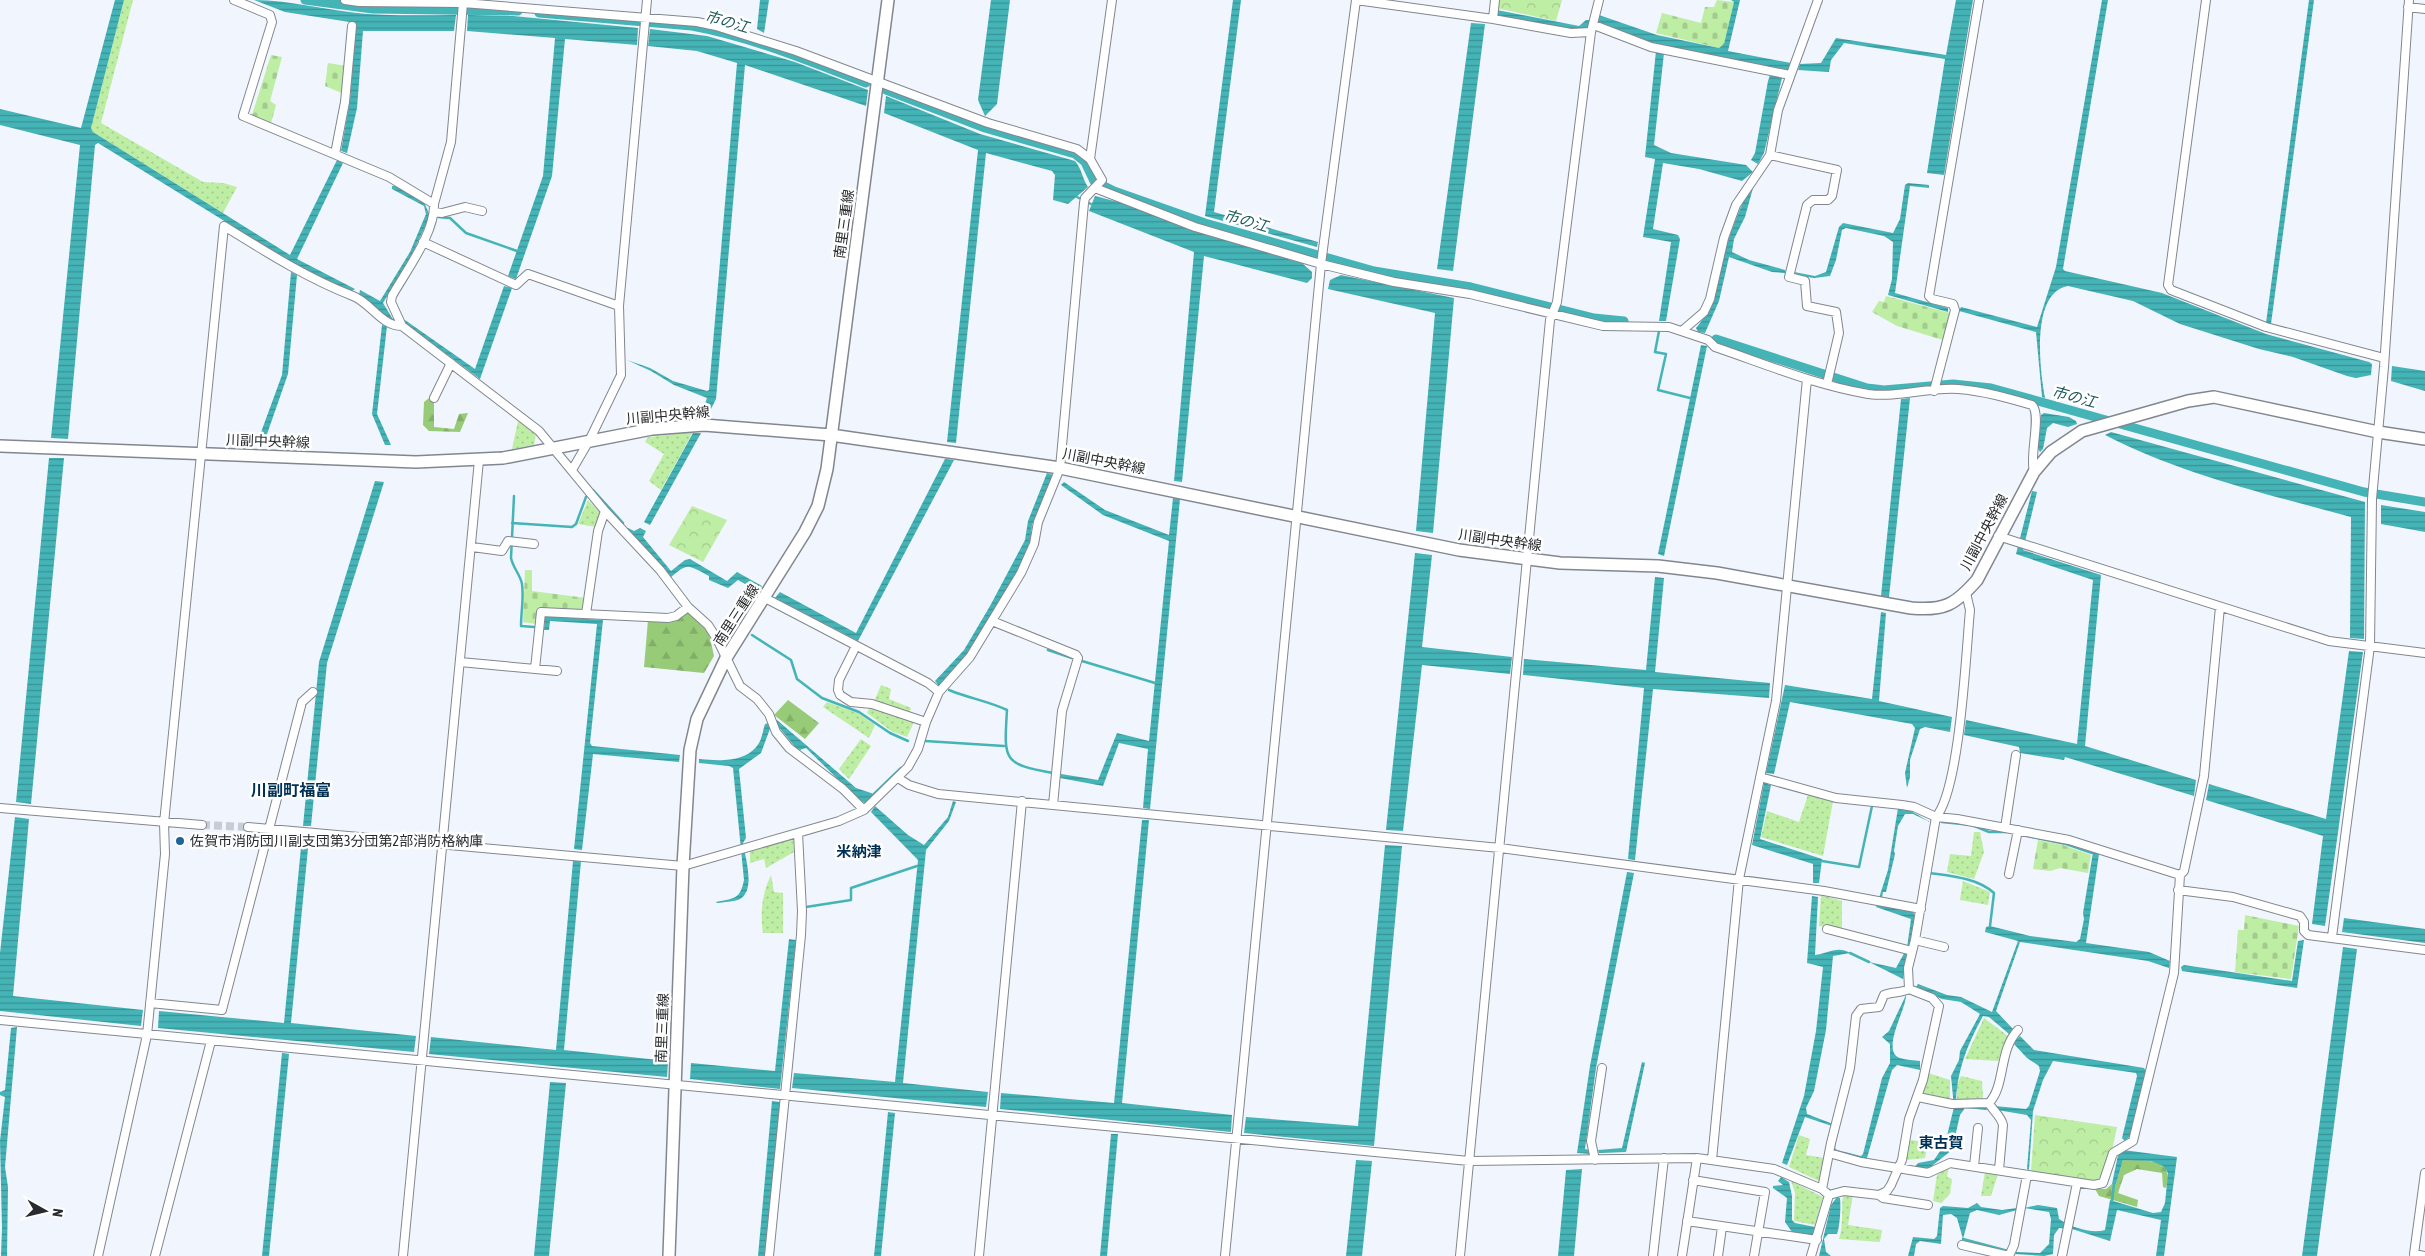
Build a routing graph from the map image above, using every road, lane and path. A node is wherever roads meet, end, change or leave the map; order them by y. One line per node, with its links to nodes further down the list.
1 (235, 0): 22 (street)
2 (345, 0): 12 (street)
3 (647, 0): 16 (street)
4 (888, 0): 21 (street, 南里三重線)
5 (1112, 0): 24 (street)
6 (1356, 0): 17 (street); 29 (street)
7 (1495, 0): 17 (street)
8 (1599, 0): 19 (street)
9 (1818, 0): 20 (street)
10 (1979, 0): 38 (street)
11 (2206, 0): 34 (street)
12 (384, 1): 13 (street)
13 (463, 3): 16 (street); 26 (street)
14 (2408, 3): 15 (street); 34 (street)
15 (2425, 9)
16 (645, 17): 21 (street); 30 (street)
17 (1493, 18): 19 (street)
18 (352, 26): 22 (street)
19 (1593, 29): 20 (street); 31 (street)
20 (1790, 75): 23 (street)
21 (878, 81): 24 (street); 41 (street, 南里三重線)
22 (336, 154): 26 (street)
23 (1770, 155): 33 (street); 37 (street)
24 (1090, 159): 25 (street)
25 (1095, 188): 29 (street); 48 (street)
26 (434, 208): 27 (street); 28 (street)
27 (482, 211)
28 (423, 242): 30 (street); 32 (street)
29 (1321, 264): 31 (street); 52 (street)
30 (619, 306): 42 (street)
31 (1554, 314): 33 (street); 56 (street)
32 (402, 326): 35 (street); 46 (street)
33 (1683, 330): 36 (street)
34 (2384, 358): 40 (street)
35 (451, 363): 39 (street); 45 (street)
36 (1808, 379): 37 (street); 57 (street)
37 (1827, 384): 38 (street)
38 (1934, 390): 50 (street)
39 (434, 398)
40 (2378, 432): 43 (street); 50 (street, 川副中央幹線); 65 (street)
41 (831, 434): 42 (street, 川副中央幹線); 48 (street, 川副中央幹線); 59 (street, 南里三重線)
42 (590, 439): 45 (street, 川副中央幹線); 49 (street)
43 (2425, 439)
44 (0, 446): 46 (street, 川副中央幹線)
45 (555, 448): 47 (street, 川副中央幹線); 49 (street)
46 (201, 453): 47 (street, 川副中央幹線); 82 (street)
47 (479, 460): 55 (street)
48 (1060, 468): 52 (street, 川副中央幹線); 63 (street)
49 (572, 470): 51 (street)
50 (2034, 472): 53 (street, 川副中央幹線)
51 (605, 511): 60 (street); 62 (street)
52 (1296, 517): 56 (street, 川副中央幹線); 84 (street)
53 (1998, 536): 58 (street, 川副中央幹線); 61 (street)
54 (534, 544): 55 (street)
55 (472, 547): 68 (street)
56 (1527, 559): 57 (street, 川副中央幹線); 91 (street)
57 (1788, 585): 58 (street, 川副中央幹線); 75 (street)
58 (1966, 593): 81 (street)
59 (765, 598): 64 (street); 67 (street, 南里三重線)
60 (688, 607): 62 (street); 67 (street)
61 (2220, 607): 65 (street); 94 (street)
62 (586, 614): 69 (street)
63 (992, 621): 71 (street); 78 (street)
64 (856, 646): 71 (street); 73 (street)
65 (2370, 646): 66 (street); 99 (street)
66 (2425, 653)
67 (726, 658): 80 (street); 92 (street, 南里三重線)
68 (460, 662): 69 (street); 90 (street)
69 (535, 669): 70 (street)
70 (558, 672)
71 (936, 689): 73 (street)
72 (313, 692): 87 (street)
73 (926, 722): 76 (street)
74 (2016, 755): 86 (street)
75 (1760, 777): 81 (street); 95 (street)
76 (898, 778): 77 (street); 80 (street)
77 (1022, 801): 78 (street); 116 (street)
78 (1053, 805): 84 (street)
79 (0, 808): 82 (street)
80 (864, 810): 89 (street)
81 (1936, 817): 86 (street); 97 (street)
82 (164, 823): 83 (street); 105 (street)
83 (202, 825)
84 (1267, 825): 91 (street); 118 (street)
85 (248, 827): 87 (street)
86 (2005, 828): 88 (street)
87 (268, 829): 90 (street); 105 (street)
88 (2018, 830): 93 (street); 94 (street)
89 (798, 833): 92 (street); 113 (street)
90 (443, 844): 92 (street); 110 (street)
91 (1500, 848): 95 (street); 124 (street)
92 (683, 866): 112 (street, 南里三重線)
93 (2009, 874)
94 (2180, 876): 96 (street)
95 (1739, 880): 97 (street); 123 (street)
96 (2178, 890): 99 (street); 131 (street)
97 (1921, 909): 100 (street)
98 (1827, 929): 102 (street)
99 (2332, 938): 103 (street)
100 (1915, 940): 101 (street); 102 (street)
101 (1944, 947)
102 (1908, 950): 104 (street)
103 (2425, 950)
104 (1909, 989): 114 (street); 119 (street)
105 (150, 1003): 108 (street)
106 (0, 1020): 108 (street)
107 (2018, 1030): 115 (street)
108 (148, 1035): 109 (street); 141 (street)
109 (211, 1041): 110 (street); 142 (street)
110 (421, 1060): 112 (street); 143 (street)
111 (1602, 1068): 122 (street)
112 (675, 1084): 113 (street); 144 (street, 南里三重線)
113 (785, 1096): 116 (street); 145 (street)
114 (1918, 1097): 115 (street); 126 (street)
115 (1989, 1103): 127 (street)
116 (992, 1115): 118 (street); 146 (street)
117 (1978, 1128): 125 (street)
118 (1237, 1139): 124 (street); 147 (street)
119 (1828, 1153): 126 (street); 132 (street)
120 (1664, 1158): 121 (street); 122 (street); 149 (street)
121 (1697, 1158): 123 (street); 130 (street)
122 (1595, 1160): 124 (street)
123 (1712, 1160): 132 (street)
124 (1468, 1161): 148 (street)
125 (1974, 1166): 126 (street); 127 (street)
126 (1898, 1169): 134 (street)
127 (1999, 1170): 129 (street)
128 (2425, 1173): 156 (street)
129 (2027, 1175): 131 (street); 154 (street)
130 (1693, 1180): 136 (street); 138 (street)
131 (2077, 1183): 155 (street)
132 (1822, 1189): 133 (street)
133 (1829, 1195): 134 (street); 139 (street)
134 (1880, 1195): 135 (street)
135 (1928, 1205)
136 (1687, 1221): 137 (street); 150 (street)
137 (1722, 1226): 138 (street); 151 (street)
138 (1757, 1232): 139 (street); 152 (street)
139 (1817, 1240): 153 (street)
140 (1962, 1245): 154 (street)
141 (98, 1256)
142 (155, 1256)
143 (403, 1256)
144 (669, 1256)
145 (770, 1256)
146 (979, 1256)
147 (1225, 1256)
148 (1460, 1256)
149 (1652, 1256)
150 (1682, 1256)
151 (1718, 1256)
152 (1754, 1256)
153 (1811, 1256)
154 (2009, 1256)
155 (2062, 1256)
156 (2425, 1256)

